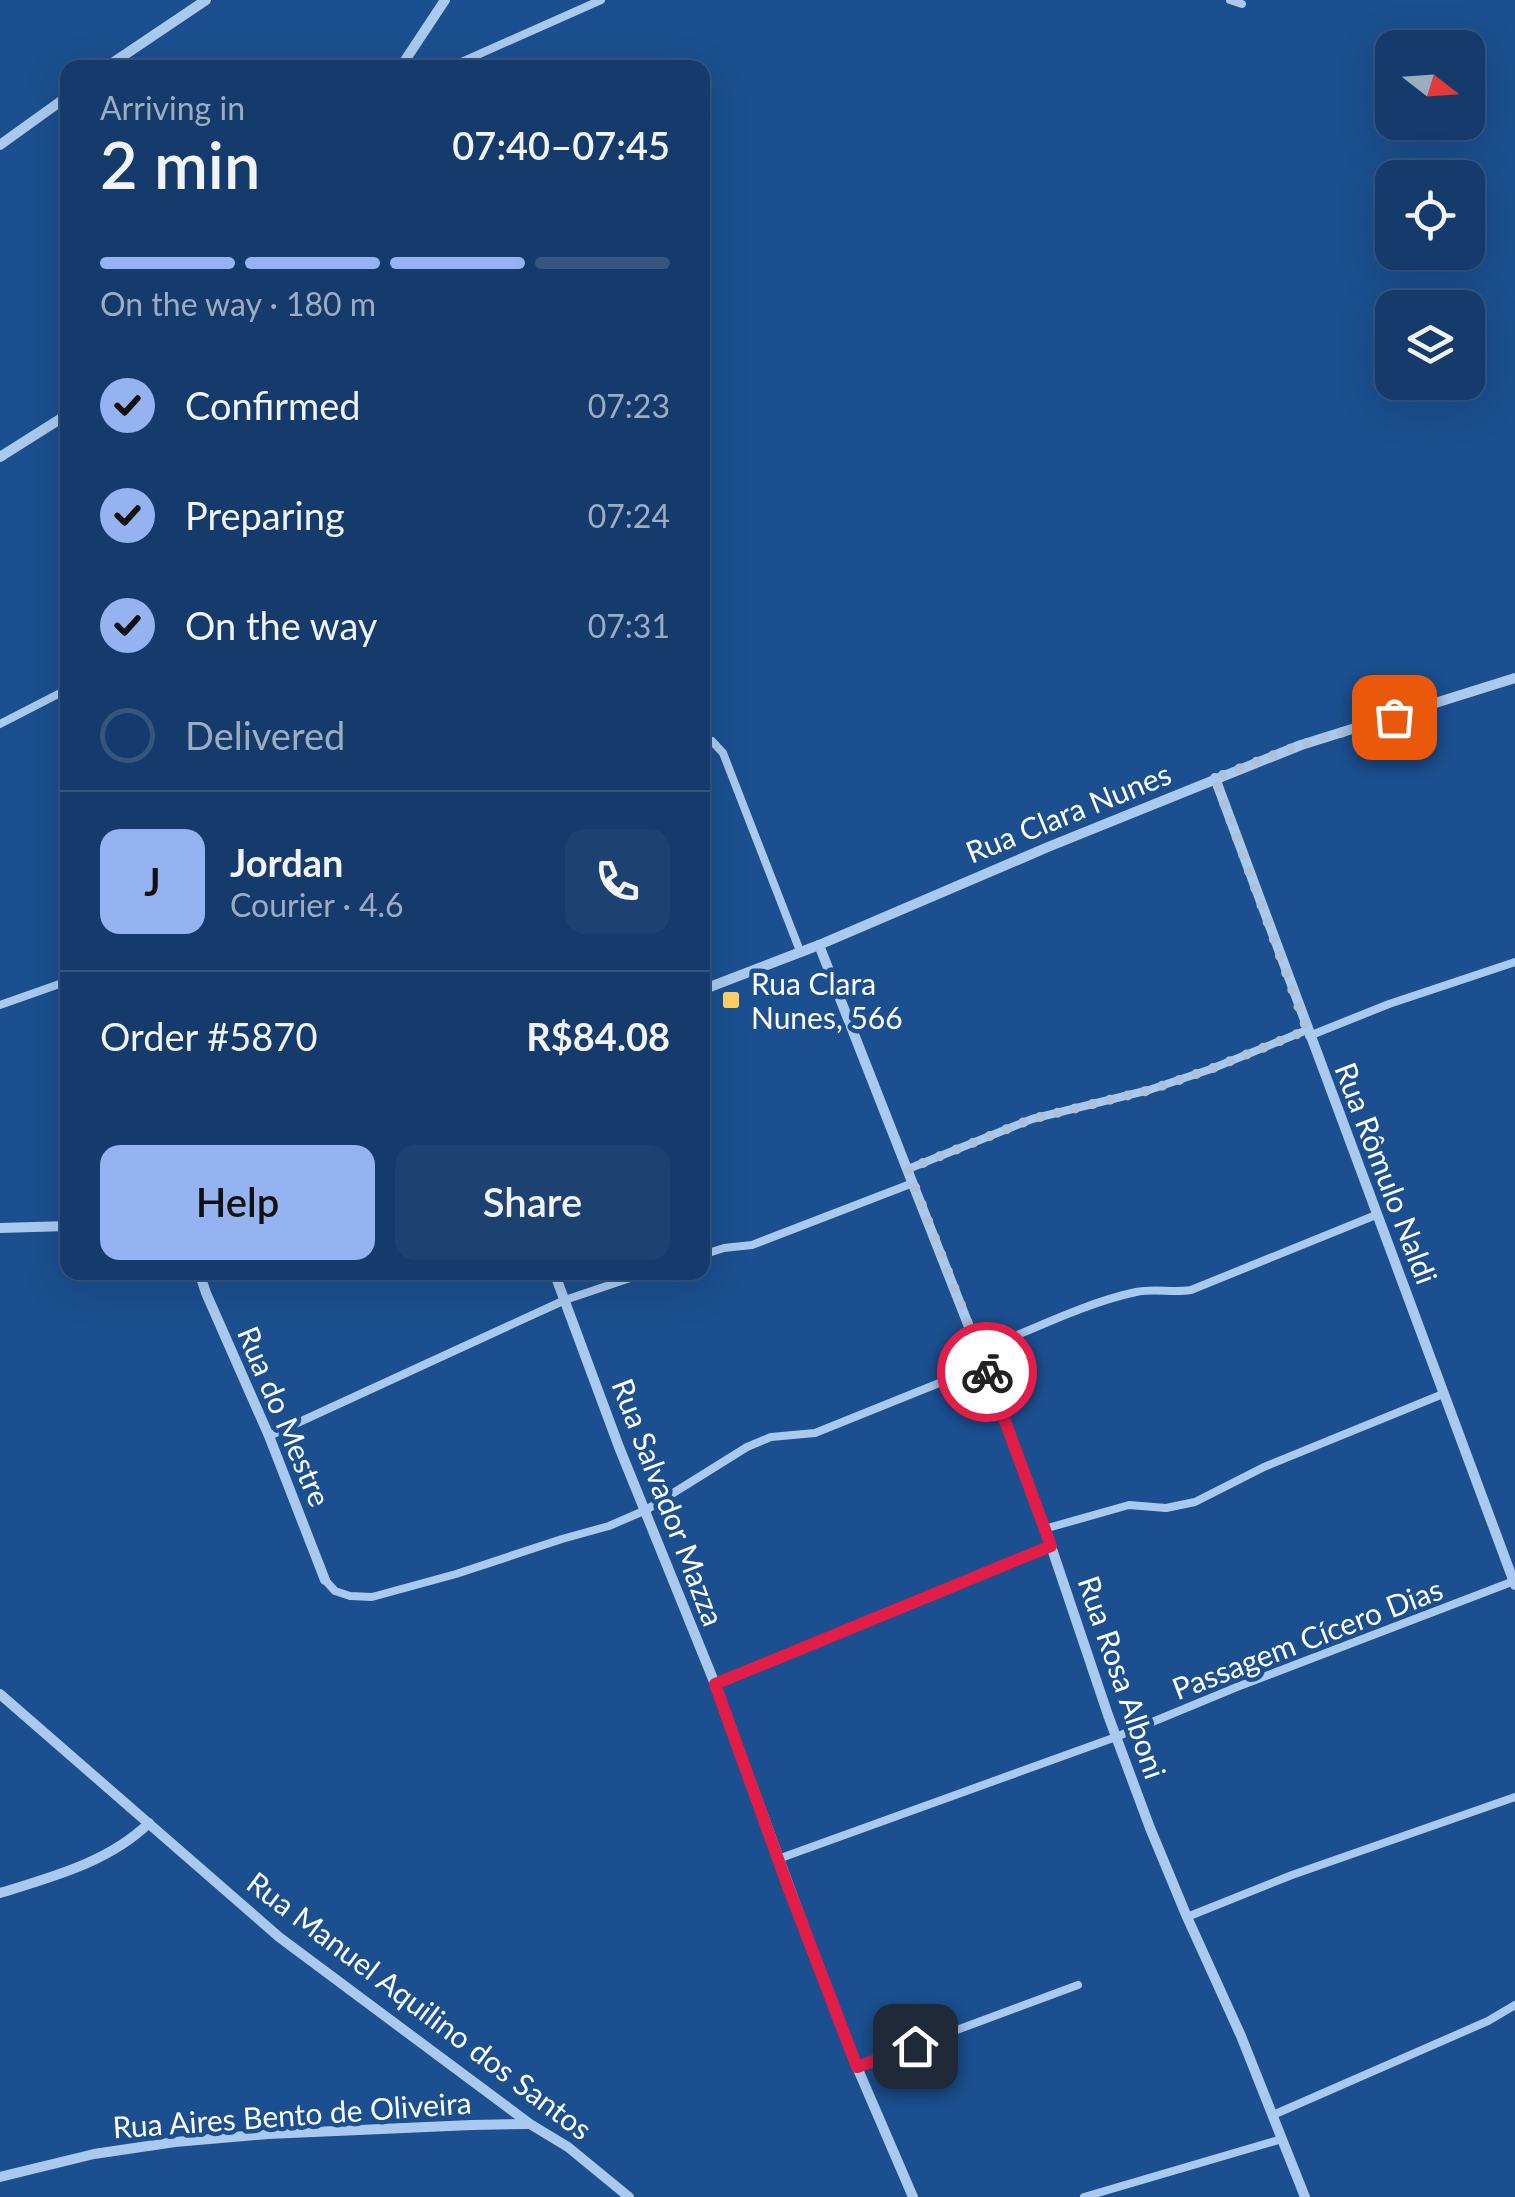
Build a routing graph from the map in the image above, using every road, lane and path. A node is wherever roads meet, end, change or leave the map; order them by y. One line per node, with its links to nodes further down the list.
1 (206, 0): 6 (street)
2 (444, 0): 7 (street)
3 (601, 0): 8 (lane)
4 (1230, 0): 5 (lane)
5 (1242, 4)
6 (118, 60)
7 (405, 60)
8 (466, 60)
9 (60, 102): 10 (street)
10 (0, 144)
11 (60, 419): 12 (street)
12 (0, 457)
13 (1515, 678): 17 (street, Rua Clara Nunes)
14 (60, 693): 15 (lane)
15 (0, 724)
16 (710, 741): 19 (lane)
17 (1215, 778): 18 (street, Rua Clara Nunes); 24 (street, Rua Rômulo Naldi)
18 (819, 944): 19 (street, Rua Clara Nunes); 25 (street, Rua Rosa Alboni)
19 (800, 950): 22 (street, Rua Clara Nunes)
20 (1515, 962): 24 (lane)
21 (60, 984): 23 (lane)
22 (710, 987)
23 (0, 1005)
24 (1308, 1033): 25 (lane); 27 (street, Rua Rômulo Naldi)
25 (908, 1169): 26 (street, Rua Rosa Alboni)
26 (914, 1183): 30 (lane); 35 (street, Rua Rosa Alboni)
27 (1376, 1216): 35 (lane); 37 (street, Rua Rômulo Naldi)
28 (60, 1227): 29 (street)
29 (0, 1228)
30 (710, 1252)
31 (202, 1280): 38 (street, Rua do Mestre)
32 (557, 1280): 34 (street, Rua Salvador Mazza)
33 (624, 1280): 34 (lane)
34 (565, 1300): 38 (lane); 39 (street, Rua Salvador Mazza)
35 (979, 1351): 36 (street, Rua Rosa Alboni)
36 (984, 1365): 39 (lane); 40 (street, Rua Rosa Alboni)
37 (1443, 1394): 40 (lane); 43 (street, Rua Rômulo Naldi)
38 (269, 1436): 42 (street, Rua do Mestre)
39 (646, 1510): 42 (lane); 44 (street, Rua Salvador Mazza)
40 (1044, 1529): 41 (street, Rua Rosa Alboni)
41 (1051, 1546): 44 (lane); 46 (street, Rua Rosa Alboni)
42 (325, 1580)
43 (1514, 1583): 46 (lane, Passagem Cícero Dias)
44 (715, 1684): 49 (street, Rua Salvador Mazza)
45 (0, 1694): 48 (street, Rua Manuel Aquilino dos Santos)
46 (1116, 1737): 49 (lane, Passagem Cícero Dias); 51 (street, Rua Rosa Alboni)
47 (1515, 1797): 51 (lane)
48 (148, 1823): 50 (street); 56 (street, Rua Manuel Aquilino dos Santos)
49 (778, 1859): 54 (street, Rua Salvador Mazza)
50 (0, 1893)
51 (1187, 1918): 55 (street, Rua Rosa Alboni)
52 (1078, 1985): 54 (lane)
53 (1515, 2006): 55 (lane)
54 (857, 2067): 60 (street, Rua Salvador Mazza)
55 (1273, 2115): 57 (street, Rua Rosa Alboni)
56 (530, 2124): 58 (street, Rua Aires Bento de Oliveira); 59 (street, Rua Manuel Aquilino dos Santos)
57 (1282, 2138): 61 (lane); 62 (street, Rua Rosa Alboni)
58 (0, 2177)
59 (630, 2197)
60 (913, 2197)
61 (1084, 2197)
62 (1305, 2197)

